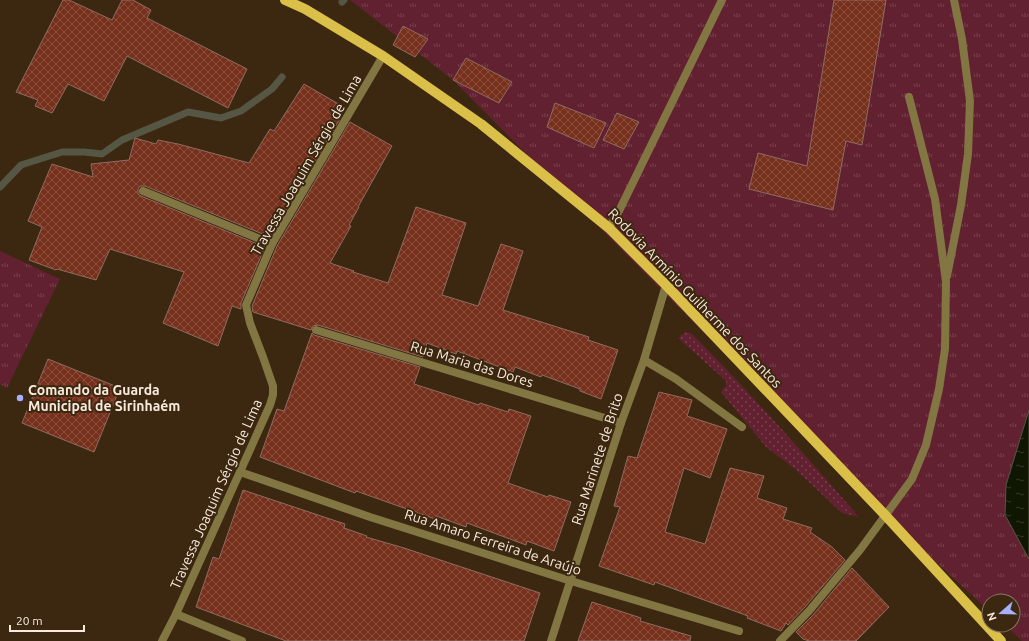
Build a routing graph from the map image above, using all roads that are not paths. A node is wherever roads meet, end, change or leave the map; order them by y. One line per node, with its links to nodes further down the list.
1 (285, 0): 4 (main road, Rodovia Armínio Guilherme dos Santos)
2 (722, 0): 7 (street)
3 (954, 0): 9 (street)
4 (383, 56): 7 (main road, Rodovia Armínio Guilherme dos Santos); 8 (street, Travessa Joaquim Sérgio de Lima)
5 (909, 97): 9 (street)
6 (143, 191): 8 (street)
7 (609, 228): 10 (main road, Rodovia Armínio Guilherme dos Santos)
8 (272, 244): 15 (street, Travessa Joaquim Sérgio de Lima)
9 (946, 282): 16 (street)
10 (666, 285): 12 (street, Rua Marinete de Brito); 16 (main road, Rodovia Armínio Guilherme dos Santos)
11 (316, 330): 13 (street, Rua Maria das Dores)
12 (644, 360): 13 (street, Rua Marinete de Brito); 14 (street)
13 (621, 423): 17 (street, Rua Marinete de Brito)
14 (742, 427)
15 (240, 472): 17 (street, Rua Amaro Ferreira de Araújo); 18 (street, Travessa Joaquim Sérgio de Lima)
16 (885, 515): 23 (street); 24 (main road, Rodovia Armínio Guilherme dos Santos)
17 (571, 581): 19 (street, Rua Amaro Ferreira de Araújo); 22 (street, Rua Marinete de Brito)
18 (176, 614): 20 (street, Travessa Joaquim Sérgio de Lima); 21 (street)
19 (739, 631)
20 (162, 641)
21 (242, 641)
22 (551, 641)
23 (780, 641)
24 (1001, 641)

